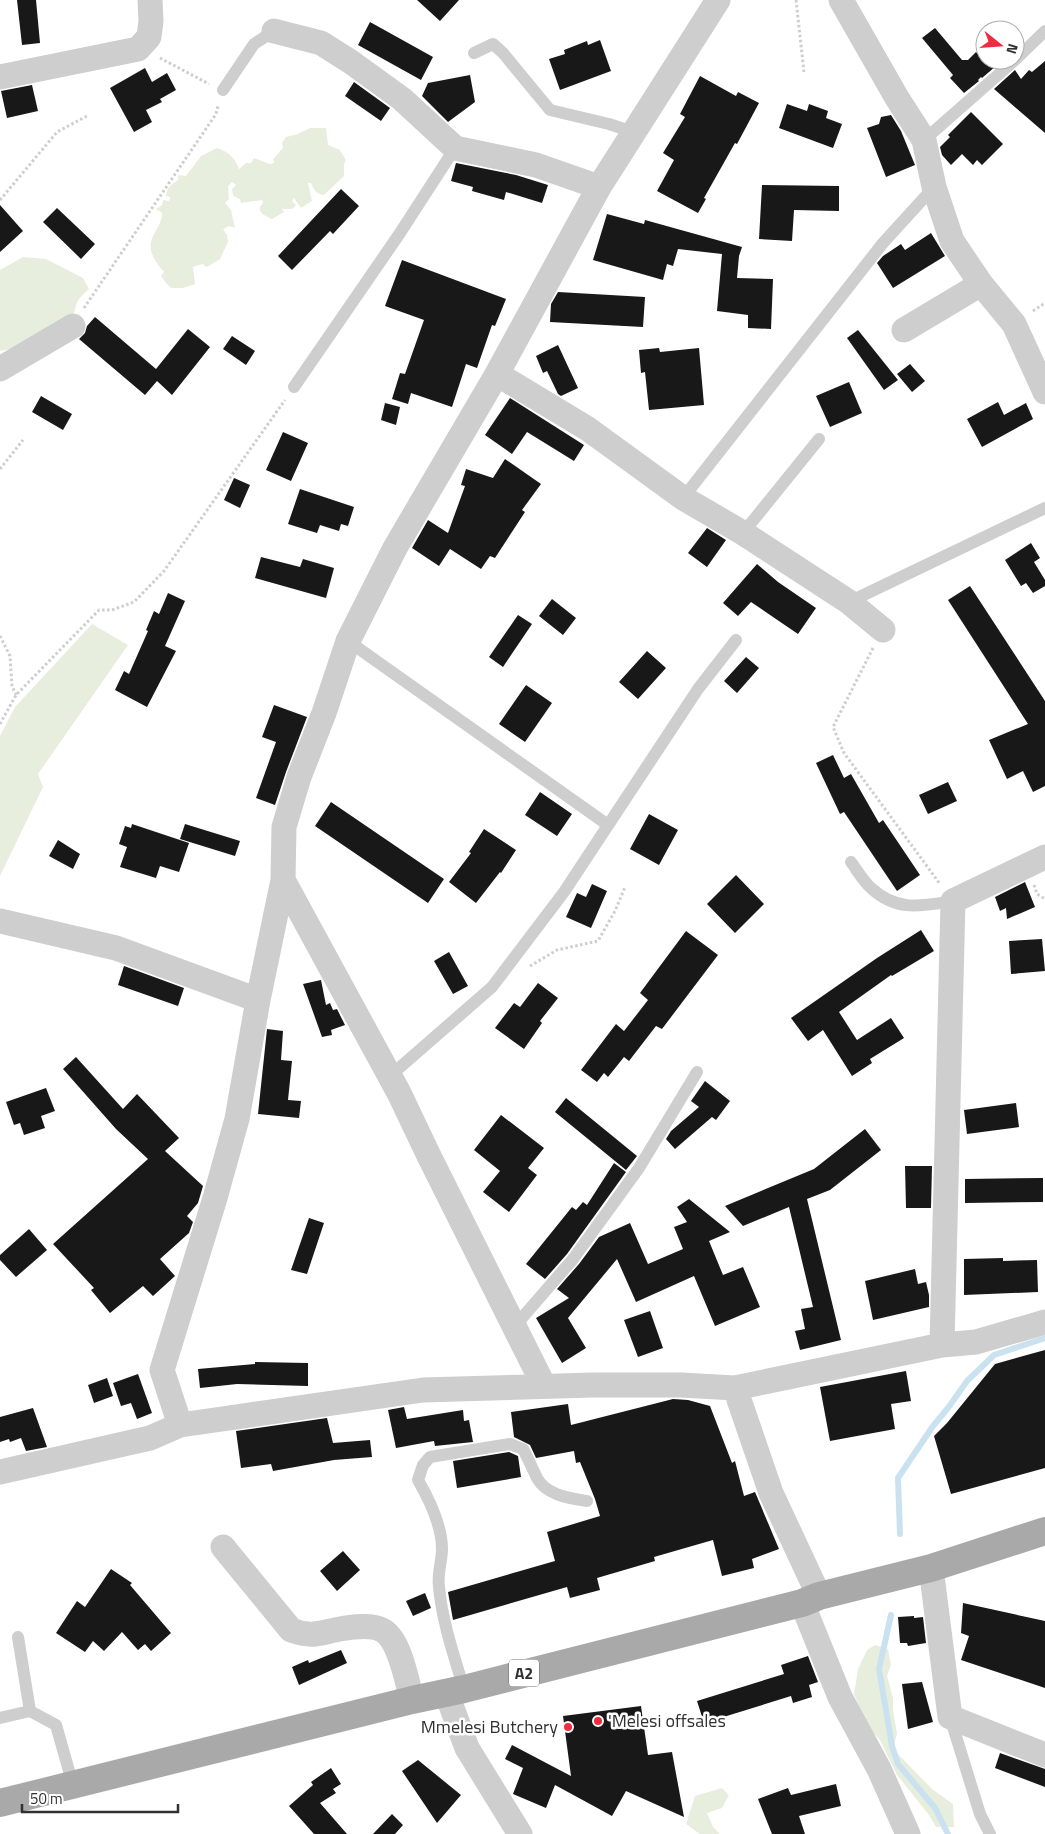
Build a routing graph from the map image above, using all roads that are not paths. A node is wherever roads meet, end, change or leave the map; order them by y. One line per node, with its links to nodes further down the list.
1 (150, 0): 9 (street)
2 (718, 0): 11 (street)
3 (841, 0): 12 (street)
4 (274, 31): 10 (lane); 13 (street)
5 (1045, 31): 6 (lane)
6 (1025, 50)
7 (474, 53): 11 (lane)
8 (1004, 70): 12 (lane)
9 (0, 78)
10 (223, 90)
11 (632, 132): 14 (street)
12 (924, 140): 15 (street)
13 (455, 148): 14 (street); 21 (lane)
14 (599, 186): 20 (street)
15 (934, 187): 16 (street); 24 (lane)
16 (981, 284): 18 (street); 22 (street)
17 (73, 326): 19 (street)
18 (904, 330)
19 (0, 369)
20 (497, 374): 24 (street); 30 (street)
21 (294, 387)
22 (1045, 392)
23 (819, 439): 26 (lane)
24 (683, 498): 26 (street)
25 (1045, 508): 27 (lane)
26 (743, 533): 27 (street)
27 (849, 602): 28 (street)
28 (883, 630)
29 (736, 640): 31 (lane)
30 (348, 641): 31 (lane); 34 (street)
31 (608, 826): 39 (lane)
32 (1045, 857): 35 (street)
33 (851, 862): 35 (lane)
34 (283, 880): 37 (street); 39 (street)
35 (953, 901): 42 (street)
36 (0, 921): 37 (street)
37 (258, 1000): 45 (street)
38 (697, 1072): 41 (lane)
39 (390, 1076): 41 (street)
40 (1045, 1322): 42 (street)
41 (515, 1326): 43 (street)
42 (942, 1345): 44 (street)
43 (544, 1386): 44 (street); 45 (street)
44 (735, 1388): 51 (street)
45 (180, 1425): 46 (street)
46 (0, 1472)
47 (587, 1501): 53 (lane)
48 (1045, 1531): 50 (main road, A2)
49 (223, 1547): 54 (street)
50 (931, 1568): 51 (main road, A2); 56 (street)
51 (810, 1600): 53 (main road, A2); 62 (street)
52 (18, 1637): 55 (lane)
53 (455, 1690): 54 (main road, A2); 61 (street)
54 (412, 1700): 59 (main road, A2)
55 (30, 1711): 57 (lane); 59 (lane)
56 (950, 1717): 58 (street); 63 (lane)
57 (0, 1718)
58 (1045, 1755)
59 (73, 1785): 60 (main road, A2)
60 (0, 1803)
61 (520, 1834)
62 (908, 1834)
63 (990, 1834)

